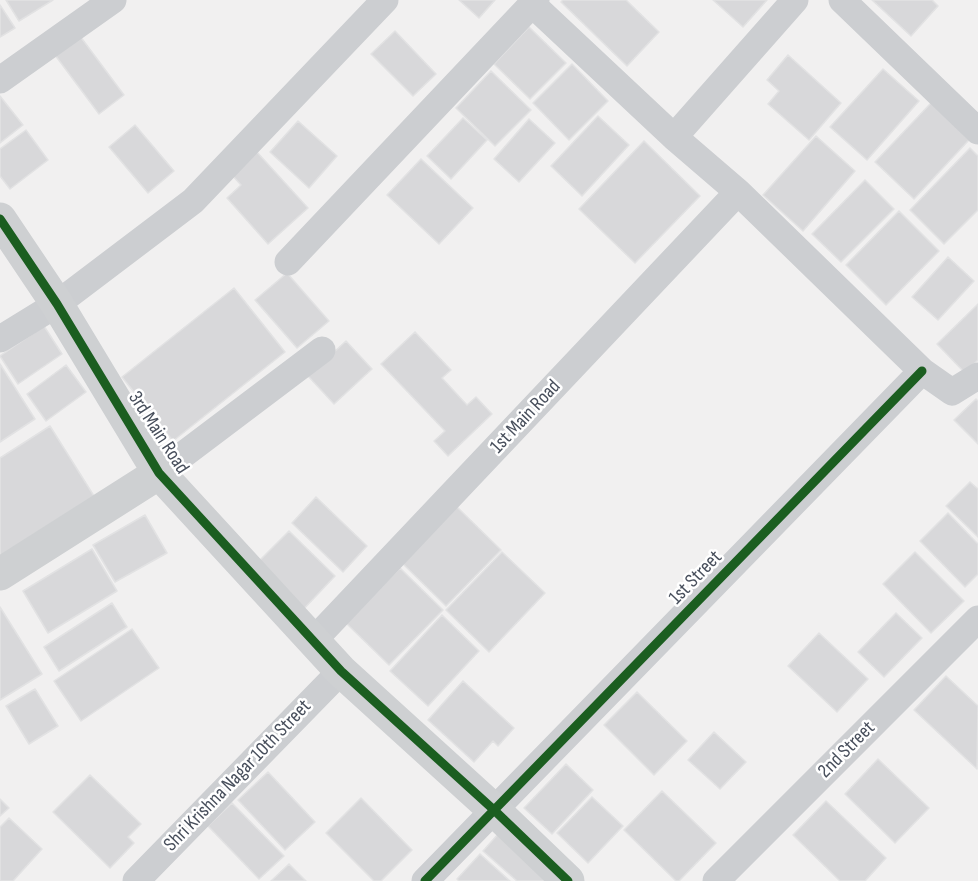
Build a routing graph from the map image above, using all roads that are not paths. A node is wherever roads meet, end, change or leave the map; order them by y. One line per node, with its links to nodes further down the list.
1 (113, 0): 6 (street)
2 (385, 0): 12 (street)
3 (795, 0): 8 (street)
4 (842, 0): 7 (street)
5 (534, 2): 8 (street); 11 (street)
6 (0, 80)
7 (978, 131)
8 (674, 137): 9 (street)
9 (738, 192): 15 (street); 20 (street, 1st Main Road)
10 (0, 219): 12 (street, 3rd Main Road)
11 (288, 262)
12 (57, 304): 13 (street); 17 (street, 3rd Main Road)
13 (0, 339)
14 (322, 350): 17 (street)
15 (922, 371): 16 (street); 22 (street, 1st Street)
16 (978, 376)
17 (159, 473): 18 (street); 20 (street, 3rd Main Road)
18 (0, 574)
19 (978, 619): 26 (street, 2nd Street)
20 (313, 641): 21 (street, 3rd Main Road)
21 (341, 671): 22 (street, 3rd Main Road); 23 (street, Shri Krishna Nagar 10th Street)
22 (494, 810): 24 (street, 1st Street); 25 (street, 3rd Main Road)
23 (136, 881)
24 (425, 881)
25 (568, 881)
26 (716, 881)

